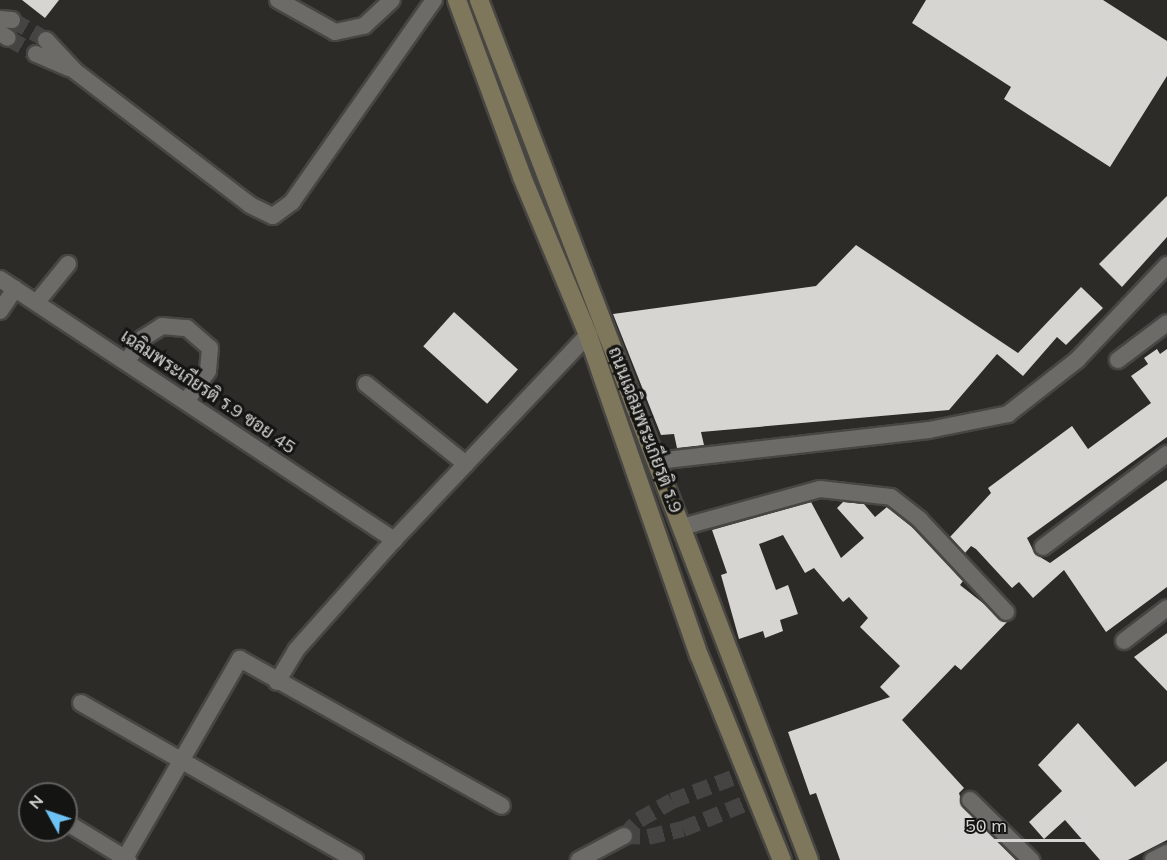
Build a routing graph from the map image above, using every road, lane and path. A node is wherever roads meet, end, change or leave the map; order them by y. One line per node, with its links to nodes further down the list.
1 (278, 0): 2 (street)
2 (392, 0)
3 (434, 0): 6 (street)
4 (458, 0): 14 (main road, ถนนเฉลิมพระเกียรติ ร.9)
5 (479, 0): 20 (main road, ถนนเฉลิมพระเกียรติ ร.9)
6 (41, 47)
7 (68, 264): 11 (street)
8 (1167, 265): 20 (street)
9 (0, 279): 10 (street, เฉลิมพระเกียรติ ร.9 ซอย 45)
10 (15, 289): 11 (street, เฉลิมพระเกียรติ ร.9 ซอย 45); 12 (street)
11 (37, 302): 16 (street, เฉลิมพระเกียรติ ร.9 ซอย 45)
12 (0, 311)
13 (1167, 323): 15 (street)
14 (588, 335): 21 (street); 39 (main road, ถนนเฉลิมพระเกียรติ ร.9)
15 (1118, 360)
16 (127, 362): 18 (street, เฉลิมพระเกียรติ ร.9 ซอย 45); 18 (street)
17 (366, 384): 21 (street)
18 (186, 400): 23 (street, เฉลิมพระเกียรติ ร.9 ซอย 45)
19 (1167, 454): 24 (street)
20 (657, 461): 22 (main road, ถนนเฉลิมพระเกียรติ ร.9)
21 (466, 464): 23 (street)
22 (682, 527): 26 (street); 40 (main road, ถนนเฉลิมพระเกียรติ ร.9)
23 (394, 540): 28 (street)
24 (1043, 547)
25 (1167, 608): 27 (street)
26 (1006, 612)
27 (1124, 641)
28 (277, 682): 30 (street); 32 (street)
29 (81, 703): 30 (street)
30 (181, 759): 36 (street); 37 (street)
31 (970, 800): 41 (street)
32 (502, 806)
33 (78, 829): 36 (street)
34 (624, 836): 38 (street)
35 (1167, 853): 42 (street)
36 (127, 859)
37 (355, 860)
38 (579, 860)
39 (782, 860)
40 (809, 860)
41 (1030, 860)
42 (1153, 860)

